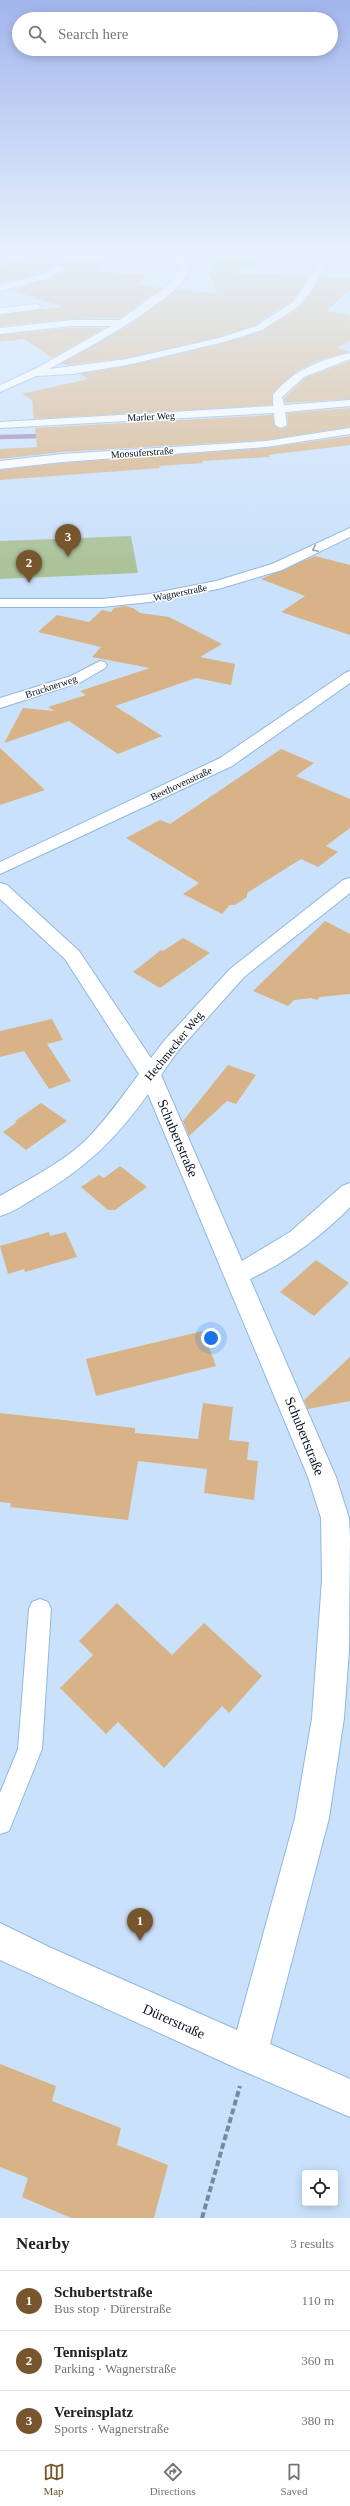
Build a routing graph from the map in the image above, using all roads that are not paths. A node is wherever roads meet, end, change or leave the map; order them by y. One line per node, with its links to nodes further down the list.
1 (66, 357): 4 (street)
2 (150, 357): 4 (street)
3 (348, 357): 7 (street)
4 (35, 373): 5 (street)
5 (0, 389)
6 (350, 403): 7 (street, Marler Weg)
7 (279, 411): 8 (street, Marler Weg); 10 (street)
8 (0, 425)
9 (350, 431): 10 (street, Moosuferstraße)
10 (284, 440): 11 (street, Moosuferstraße)
11 (0, 465)
12 (350, 532): 13 (street, Wagnerstraße, one-way to 13)
13 (0, 603)
14 (100, 665): 16 (street, Brucknerweg)
15 (350, 676): 17 (street, Beethovenstraße)
16 (0, 702)
17 (0, 870)
18 (0, 889): 20 (street, Schubertstraße)
19 (347, 889): 20 (street, Hechmecker Weg)
20 (150, 1074): 22 (street, Hechmecker Weg); 23 (street, Schubertstraße)
21 (350, 1192): 23 (street)
22 (0, 1207)
23 (238, 1274): 24 (street, Schubertstraße)
24 (342, 1522): 28 (street, Schubertstraße)
25 (40, 1609): 26 (lane)
26 (0, 1822)
27 (0, 1941): 28 (street, Dürerstraße)
28 (249, 2055): 29 (street, Dürerstraße)
29 (350, 2098)

